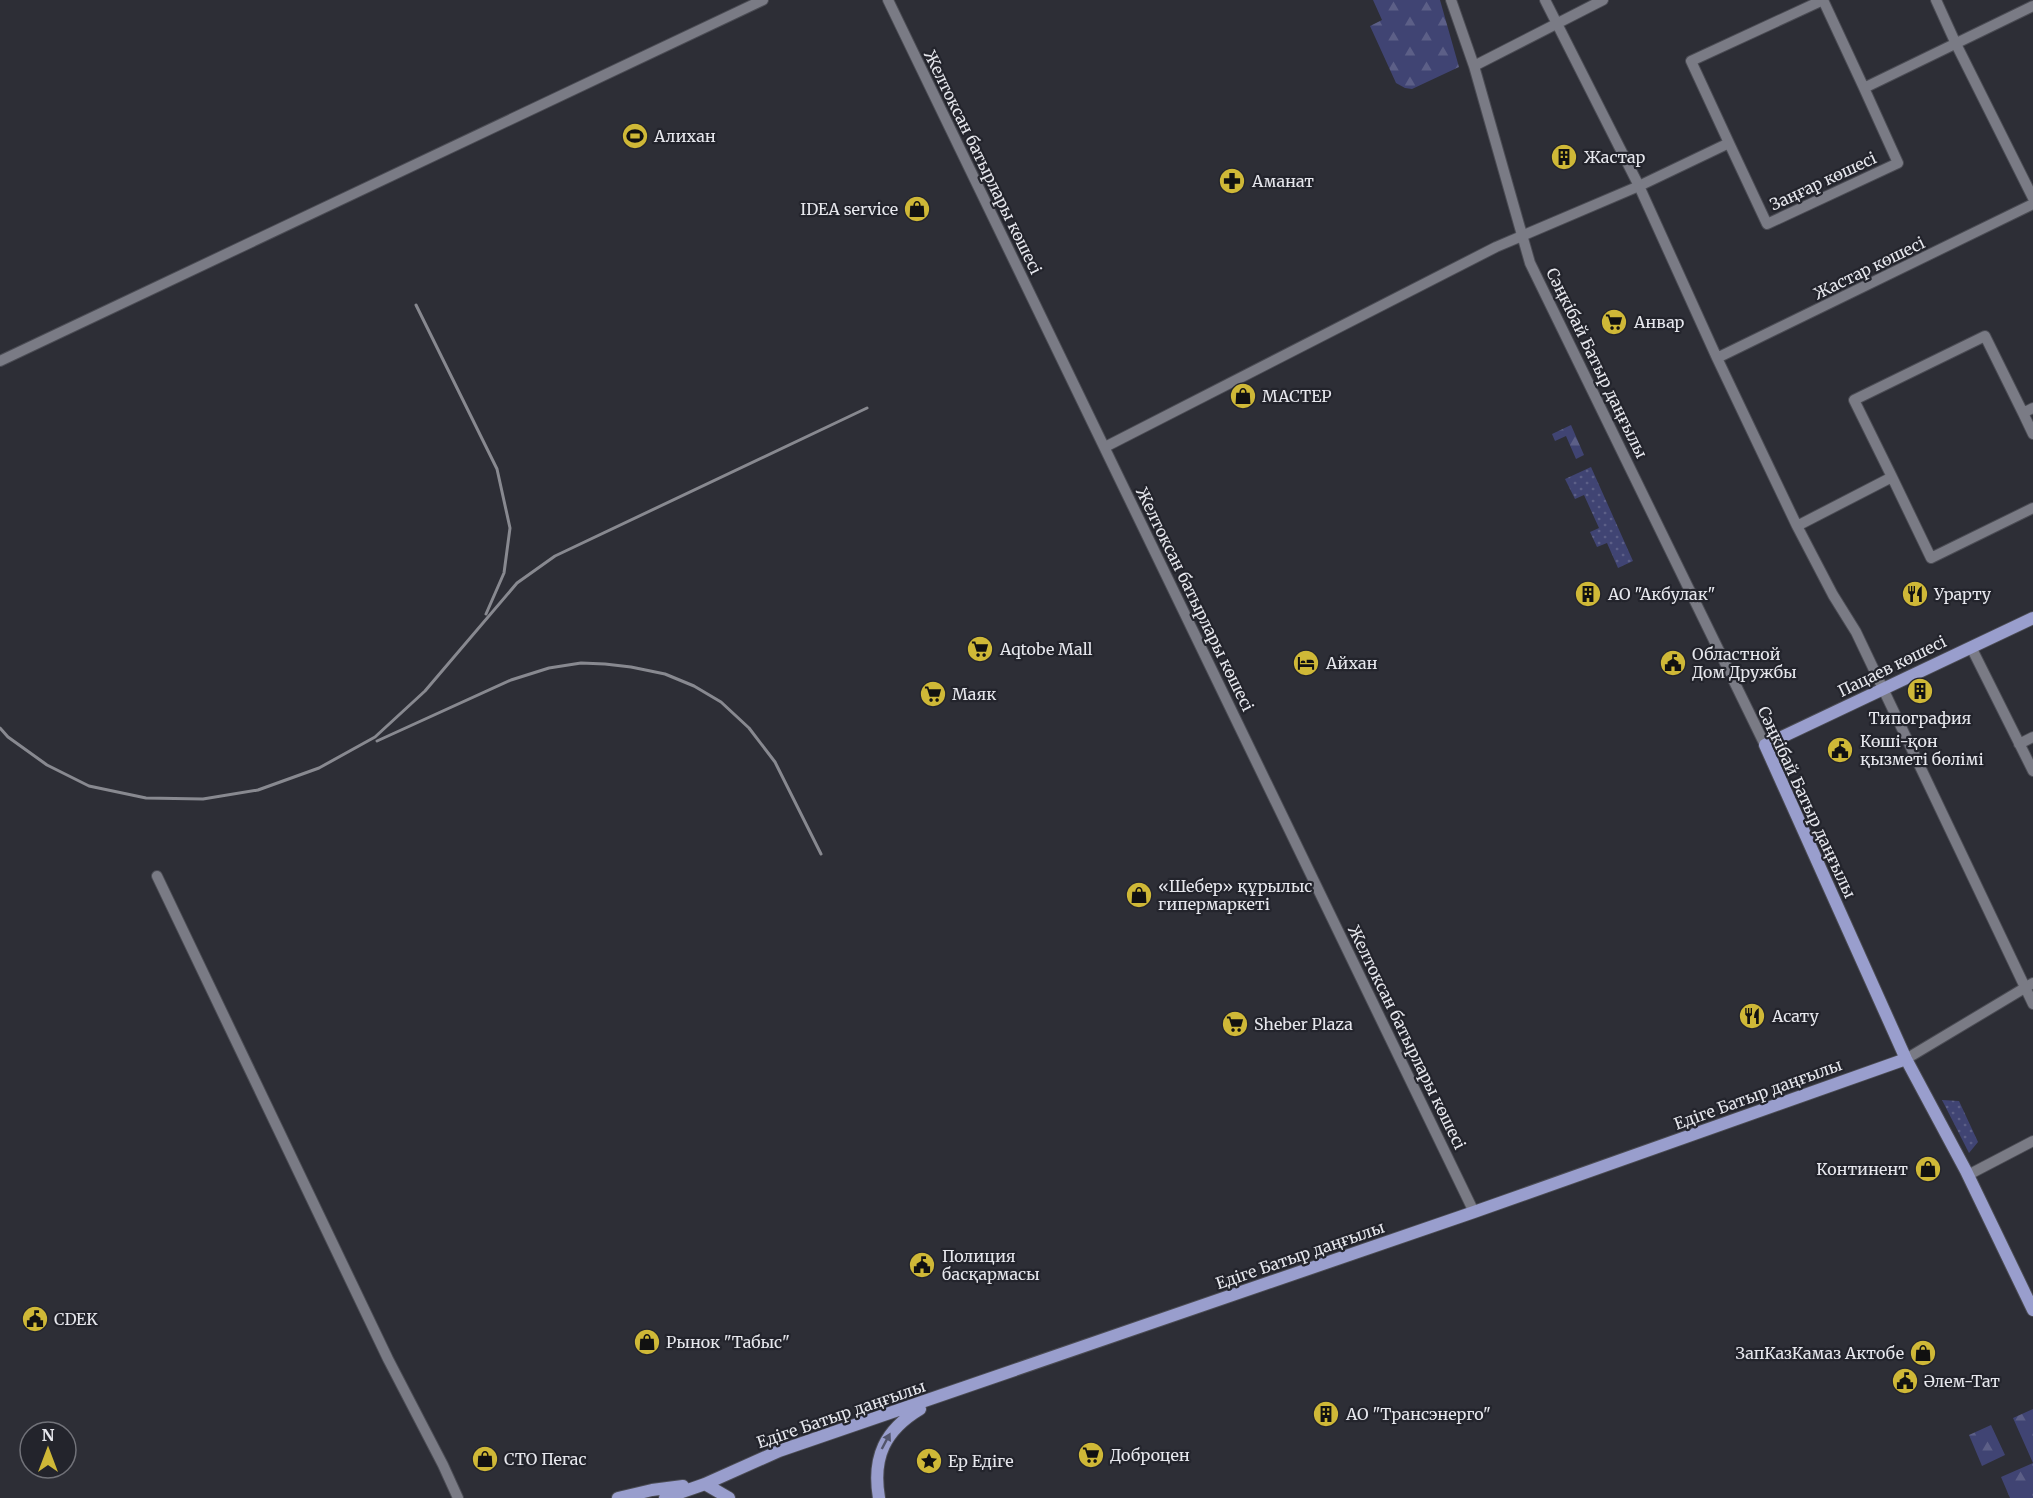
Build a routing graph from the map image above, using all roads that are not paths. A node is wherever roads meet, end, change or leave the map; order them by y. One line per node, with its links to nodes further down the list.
1 (763, 0): 18 (street)
2 (888, 0): 21 (street, Желтоксан батырлары көшесі)
3 (1451, 0): 10 (street, Сәңкібай Батыр даңғылы)
4 (1545, 0): 8 (street)
5 (1603, 0): 8 (street)
6 (1936, 0): 9 (street)
7 (2033, 6): 9 (street)
8 (1555, 22): 10 (street); 13 (street)
9 (1956, 44): 11 (street); 14 (street)
10 (1474, 66): 16 (street, Сәңкібай Батыр даңғылы)
11 (1864, 88): 12 (street, Заңғар көшесі); 12 (street, Заңғар көшесі)
12 (1729, 143): 13 (street)
13 (1639, 186): 16 (street); 17 (street)
14 (2033, 198)
15 (2033, 204): 17 (street, Жастар көшесі)
16 (1521, 236): 21 (street); 30 (street, Сәңкібай Батыр даңғылы)
17 (1717, 358): 24 (street)
18 (0, 361)
19 (2028, 411): 20 (street); 22 (street)
20 (2033, 434)
21 (1105, 447): 38 (street, Желтоксан батырлары көшесі)
22 (1892, 477): 23 (street); 24 (street)
23 (2033, 508)
24 (1797, 526): 27 (street)
25 (2033, 618): 26 (main road, Пацаев көшесі)
26 (1971, 647): 27 (main road, Пацаев көшесі); 29 (street)
27 (1882, 689): 30 (main road, Пацаев көшесі); 33 (street)
28 (2033, 737): 29 (street)
29 (2019, 744): 31 (street)
30 (1764, 746): 35 (main road, Сәңкібай Батыр даңғылы)
31 (2033, 771)
32 (157, 876): 42 (street)
33 (2029, 985): 34 (street); 35 (street)
34 (2033, 1004)
35 (1906, 1059): 37 (main road, Сәңкібай Батыр даңғылы); 38 (main road, Едіге Батыр даңғылы)
36 (2033, 1141): 37 (street)
37 (1968, 1175): 39 (main road, Сәңкібай Батыр даңғылы)
38 (1474, 1212): 40 (main road, Едіге Батыр даңғылы)
39 (2033, 1310)
40 (941, 1397): 41 (main road, Едіге Батыр даңғылы); 46 (main road, one-way to 40)
41 (705, 1484): 43 (main road, Едіге Батыр даңғылы); 44 (main road, Едіге Батыр даңғылы); 45 (main road)
42 (458, 1498)
43 (618, 1498)
44 (665, 1498)
45 (729, 1498)
46 (879, 1498)

